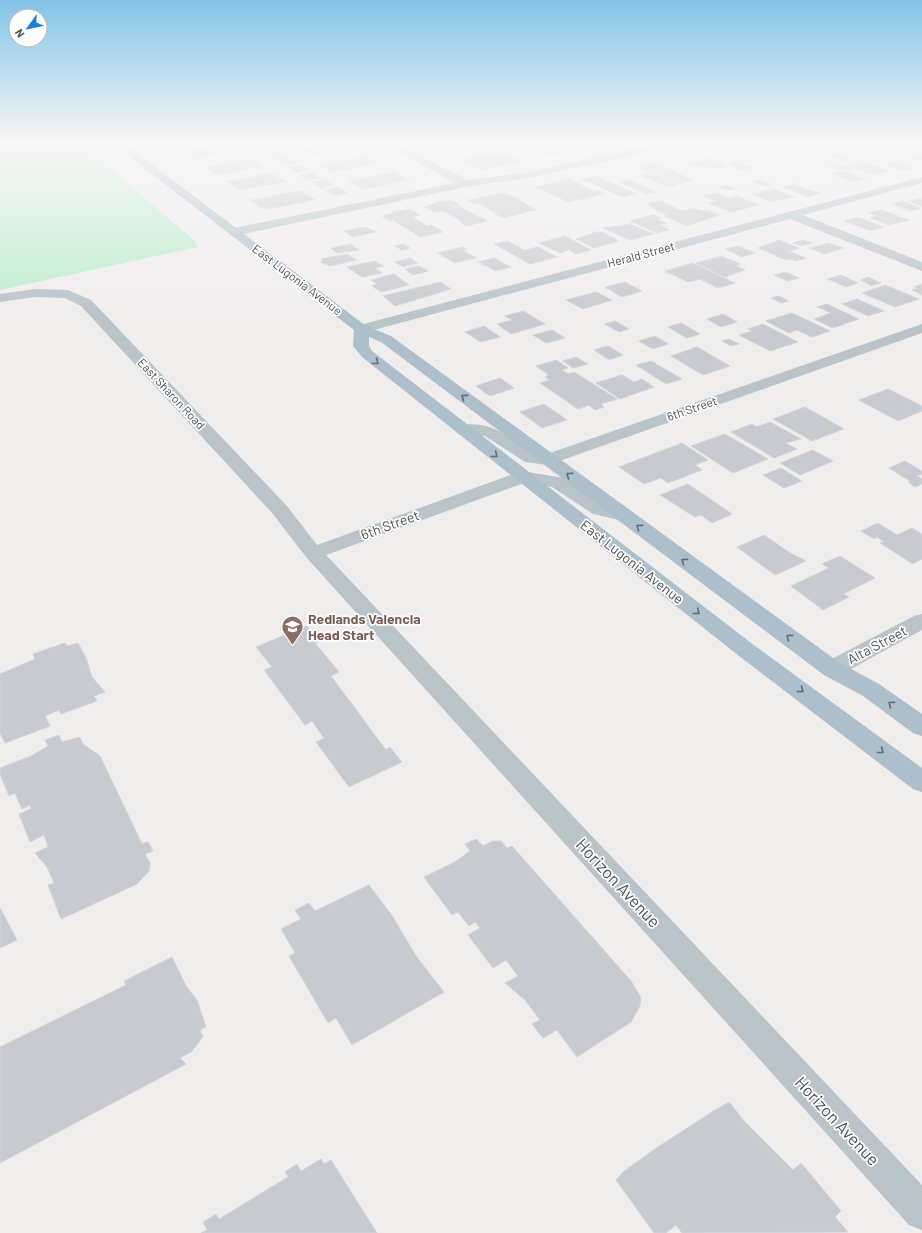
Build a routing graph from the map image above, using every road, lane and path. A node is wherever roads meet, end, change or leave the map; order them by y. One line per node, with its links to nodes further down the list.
1 (194, 202): 5 (main road, East Lugonia Avenue)
2 (381, 202): 5 (street)
3 (841, 202): 4 (street, Herald Street)
4 (791, 215): 6 (street); 9 (street, Herald Street)
5 (234, 232): 9 (main road, East Lugonia Avenue)
6 (922, 267)
7 (0, 298): 14 (street, East Sharon Road)
8 (922, 328): 11 (street, 6th Street)
9 (361, 329): 10 (main road, East Lugonia Avenue, one-way to 10); 11 (main road, East Lugonia Avenue, one-way to 9)
10 (464, 430): 11 (street, 6th Street); 12 (main road, East Lugonia Avenue, one-way to 12)
11 (548, 460): 13 (main road, East Lugonia Avenue, one-way to 11)
12 (522, 477): 13 (street, 6th Street); 14 (street, 6th Street); 18 (main road, East Lugonia Avenue, one-way to 18)
13 (622, 515): 16 (main road, East Lugonia Avenue, one-way to 13)
14 (313, 553): 19 (street, Horizon Avenue)
15 (922, 621): 16 (street, Alta Street)
16 (832, 669): 17 (main road, East Lugonia Avenue, one-way to 16)
17 (922, 727)
18 (922, 782)
19 (922, 1212)

